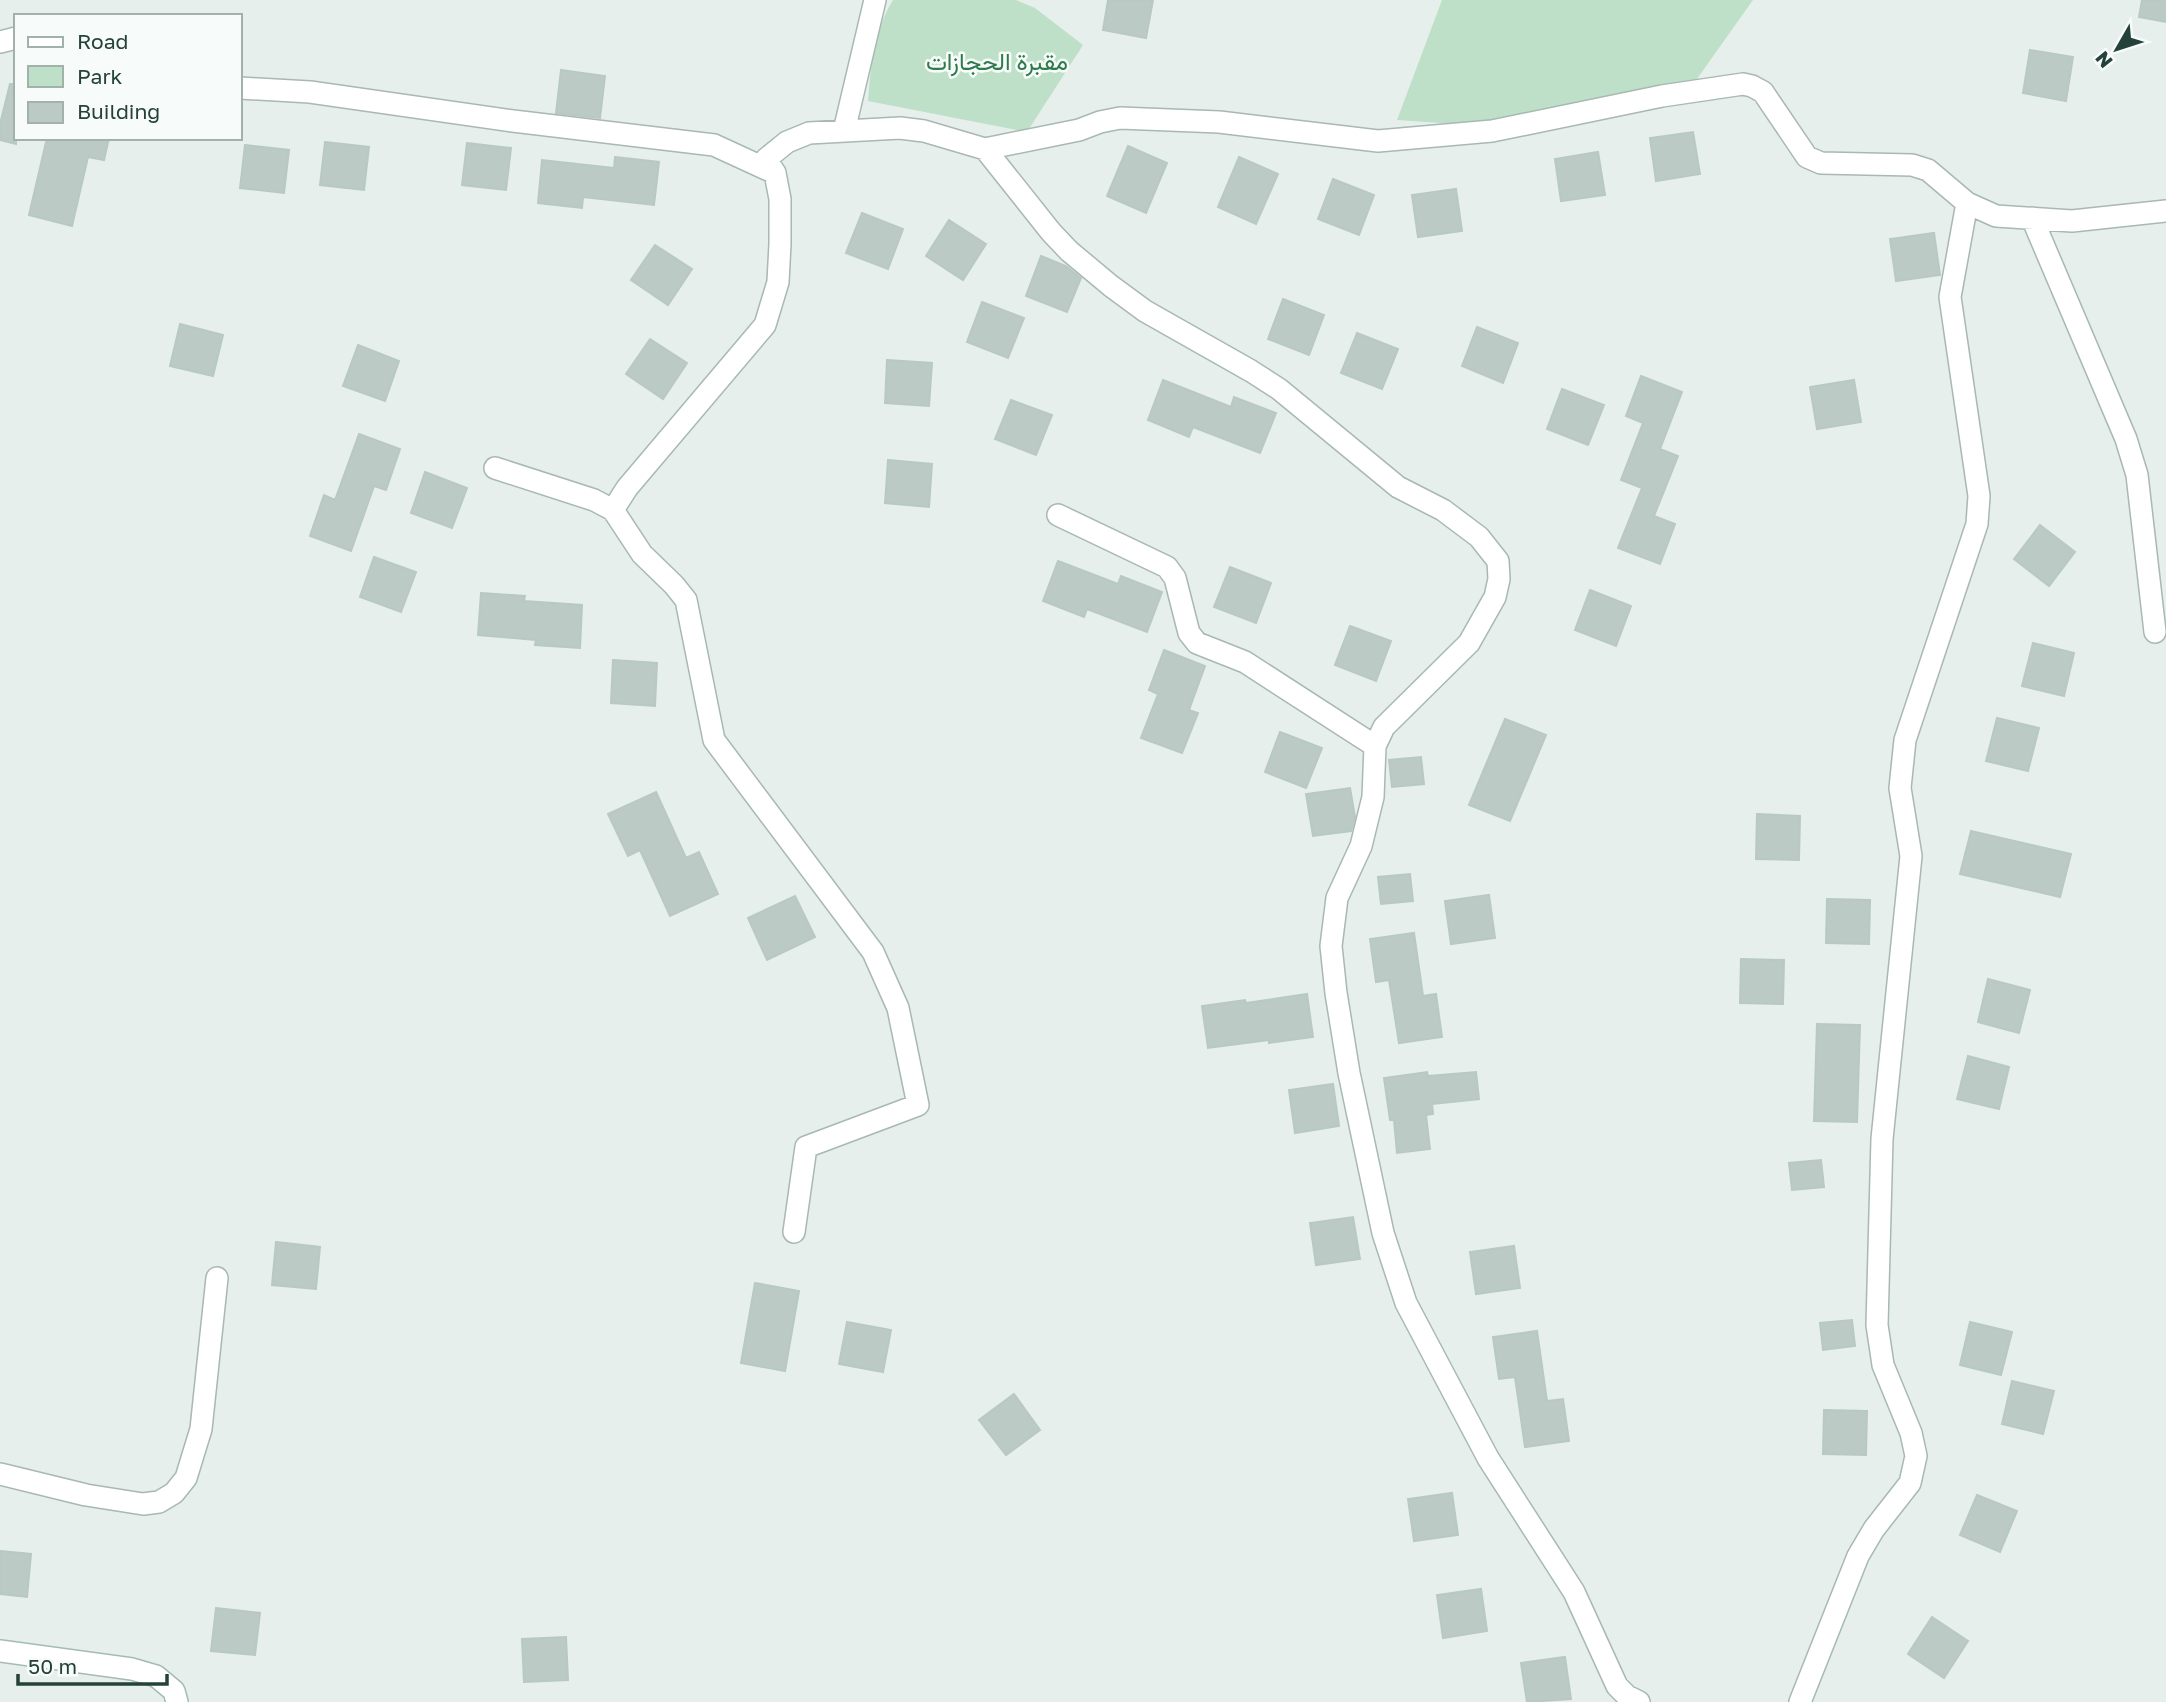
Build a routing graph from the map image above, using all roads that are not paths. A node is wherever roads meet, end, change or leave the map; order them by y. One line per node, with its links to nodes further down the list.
1 (875, 0): 3 (street)
2 (242, 88): 5 (street)
3 (844, 131): 4 (street); 5 (street)
4 (985, 149): 6 (street); 13 (street)
5 (775, 173): 10 (street)
6 (1966, 203): 8 (street); 20 (street)
7 (2166, 211): 8 (street)
8 (2032, 218): 12 (street)
9 (495, 468): 10 (street)
10 (614, 510): 14 (street)
11 (1058, 514): 13 (street)
12 (2155, 632)
13 (1375, 746): 19 (street)
14 (794, 1232)
15 (217, 1278): 16 (street)
16 (0, 1474)
17 (0, 1651): 18 (street)
18 (177, 1702)
19 (1639, 1702)
20 (1800, 1702)

